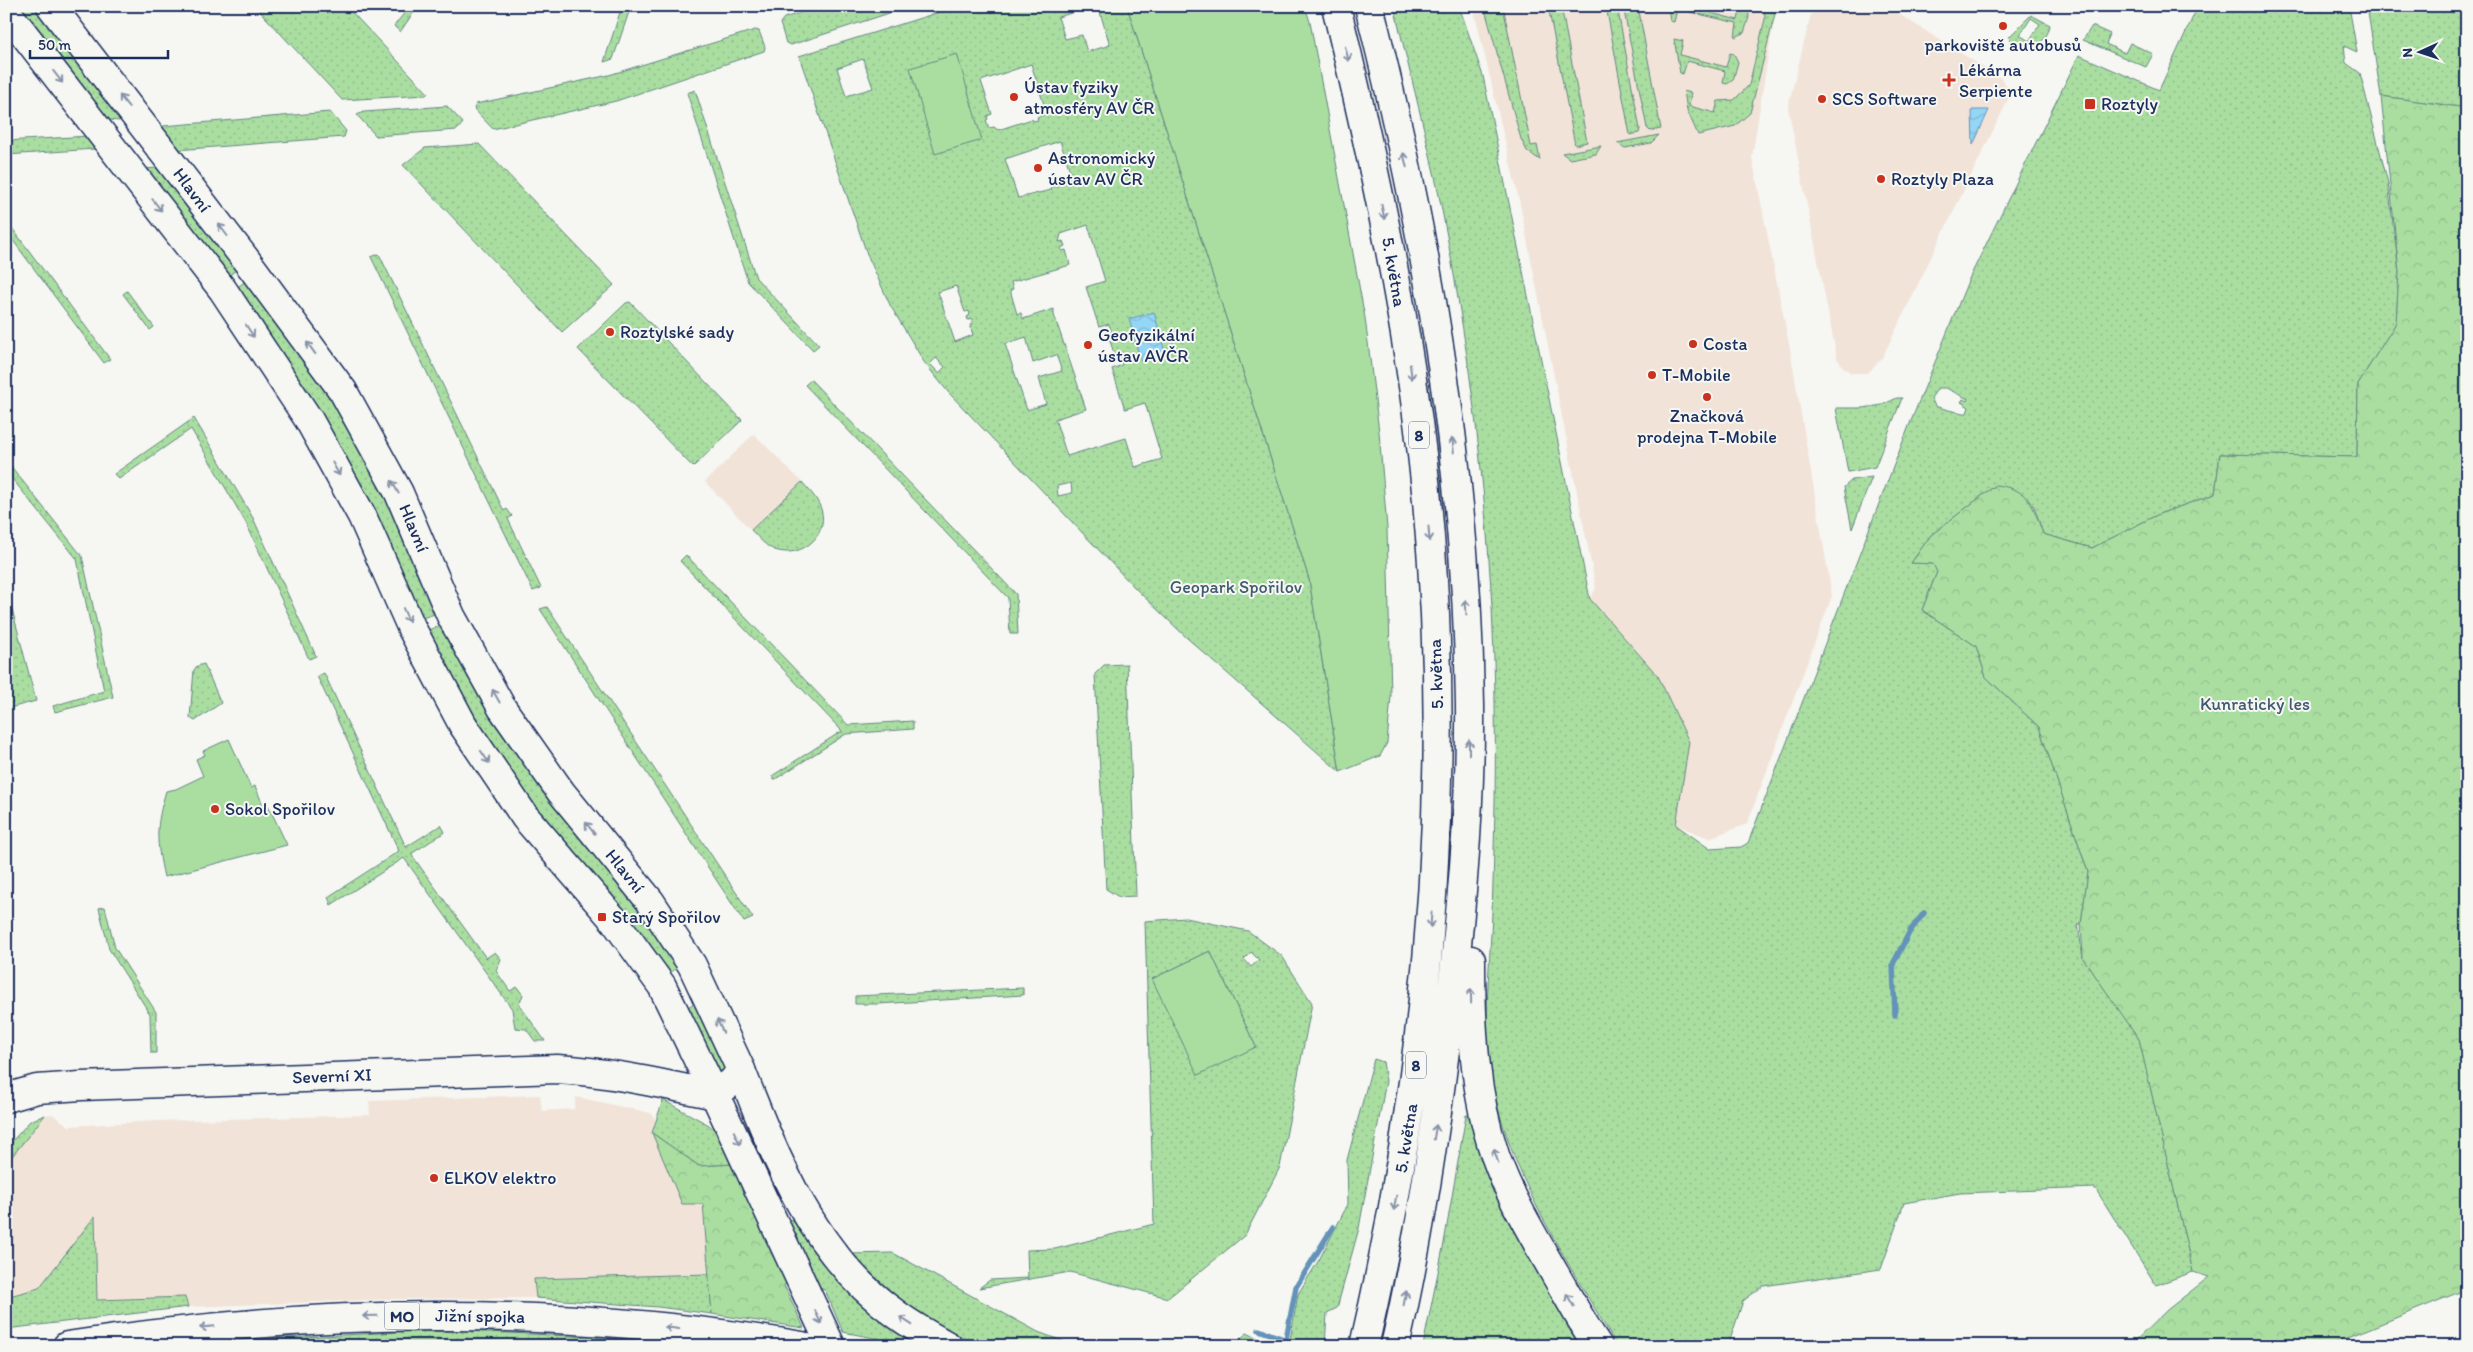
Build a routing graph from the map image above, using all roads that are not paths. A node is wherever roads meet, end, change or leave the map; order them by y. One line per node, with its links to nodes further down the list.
1 (51, 6): 7 (main road, Hlavní, one-way to 1)
2 (1336, 6): 19 (main road, 5. května / 8, one-way to 19)
3 (1369, 6): 5 (main road, 5. května / 8, one-way to 3)
4 (6, 11): 6 (main road, Hlavní, one-way to 6)
5 (1469, 796): 14 (main road, one-way to 5); 20 (main road, 5. května / 8, one-way to 5)
6 (690, 1041): 8 (main road); 9 (main road, Hlavní)
7 (741, 1070): 9 (main road); 13 (main road, Hlavní)
8 (659, 1083): 9 (main road, Severní XI); 10 (main road, Severní XI)
9 (716, 1095): 13 (main road, Severní XI); 17 (main road, Hlavní, one-way to 17)
10 (6, 1098)
11 (6, 1109): 12 (main road)
12 (6, 1113)
13 (759, 1116): 18 (main road, Hlavní, one-way to 13)
14 (1597, 1344)
15 (67, 1346): 16 (main road, Jižní spojka / MO, one-way to 15)
16 (802, 1346)
17 (831, 1346)
18 (948, 1346)
19 (1364, 1346)
20 (1394, 1346)

